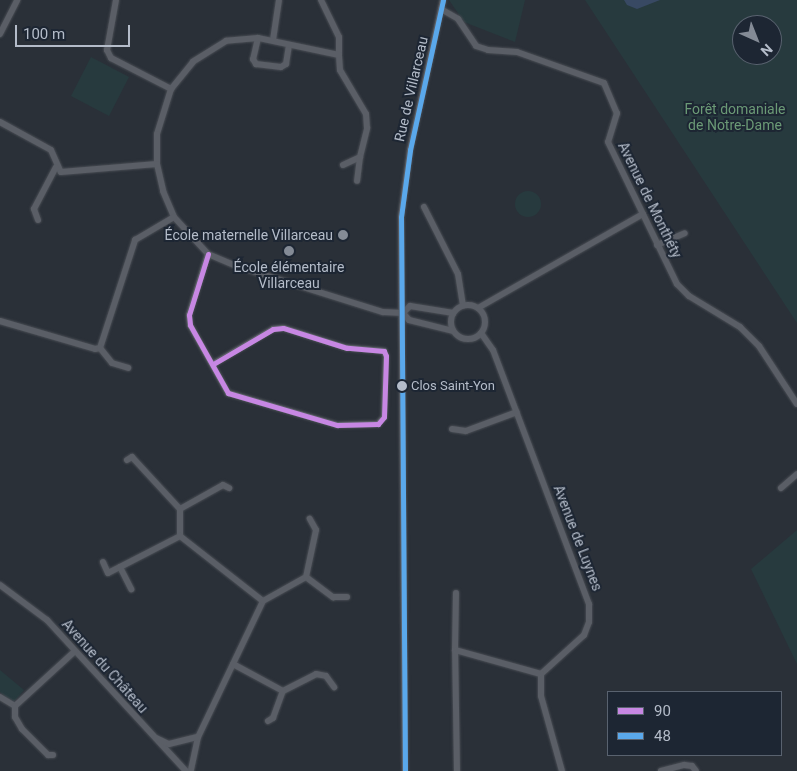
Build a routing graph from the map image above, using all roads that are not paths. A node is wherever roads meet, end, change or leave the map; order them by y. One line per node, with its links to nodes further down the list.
1 (17, 0): 7 (street)
2 (116, 0): 12 (street)
3 (279, 0): 9 (street)
4 (321, 0): 11 (street)
5 (443, 0): 6 (street, Rue de Villarceau)
6 (441, 9): 20 (street, Avenue de Monthéty); 28 (street, Rue de Villarceau)
7 (0, 34)
8 (258, 38): 9 (street); 10 (street); 12 (street)
9 (273, 40): 10 (street)
10 (289, 45): 11 (street)
11 (339, 55): 14 (street)
12 (171, 89): 15 (street)
13 (0, 122): 17 (street)
14 (360, 157): 16 (street); 18 (street)
15 (156, 164): 17 (street); 21 (street)
16 (343, 165)
17 (56, 167): 22 (street)
18 (357, 181)
19 (424, 207): 26 (street)
20 (643, 214): 24 (street, Avenue de Monthéty); 27 (street)
21 (174, 217): 25 (street); 33 (street)
22 (38, 220)
23 (685, 232): 24 (street)
24 (657, 245): 36 (street, Avenue de Monthéty)
25 (208, 254): 28 (street); 34 (street)
26 (463, 306): 27 (street); 29 (street)
27 (478, 308): 32 (street, Avenue de Luynes)
28 (403, 313): 29 (street); 31 (street); 68 (street, Rue de Villarceau)
29 (453, 313): 31 (street)
30 (0, 321): 33 (street)
31 (453, 331): 32 (street)
32 (481, 333): 37 (street, Avenue de Luynes)
33 (100, 348): 35 (street)
34 (213, 364): 34 (street)
35 (128, 368)
36 (797, 404)
37 (517, 412): 38 (street); 57 (street, Avenue de Luynes)
38 (452, 429)
39 (127, 460): 43 (street)
40 (797, 474): 42 (street)
41 (229, 488): 43 (street)
42 (781, 488)
43 (180, 509): 45 (street)
44 (310, 519): 48 (street)
45 (180, 536): 47 (street); 53 (street)
46 (103, 562): 47 (street)
47 (120, 567): 50 (street)
48 (306, 577): 52 (street); 53 (street)
49 (0, 585): 55 (street, Avenue du Château)
50 (131, 589)
51 (456, 593): 54 (street)
52 (347, 597)
53 (263, 600): 56 (street)
54 (455, 650): 57 (street); 69 (street)
55 (75, 651): 61 (street); 63 (street, Avenue du Château)
56 (233, 664): 59 (street); 64 (street)
57 (541, 674): 70 (street)
58 (334, 687): 59 (street)
59 (283, 691): 62 (street)
60 (0, 697): 61 (street)
61 (15, 706): 65 (street)
62 (268, 721)
63 (150, 735): 64 (street); 66 (street, Avenue du Château)
64 (198, 737): 67 (street)
65 (53, 755)
66 (186, 771)
67 (191, 771)
68 (405, 771)
69 (456, 771)
70 (562, 771)
71 (661, 771): 72 (street)
72 (696, 771)

